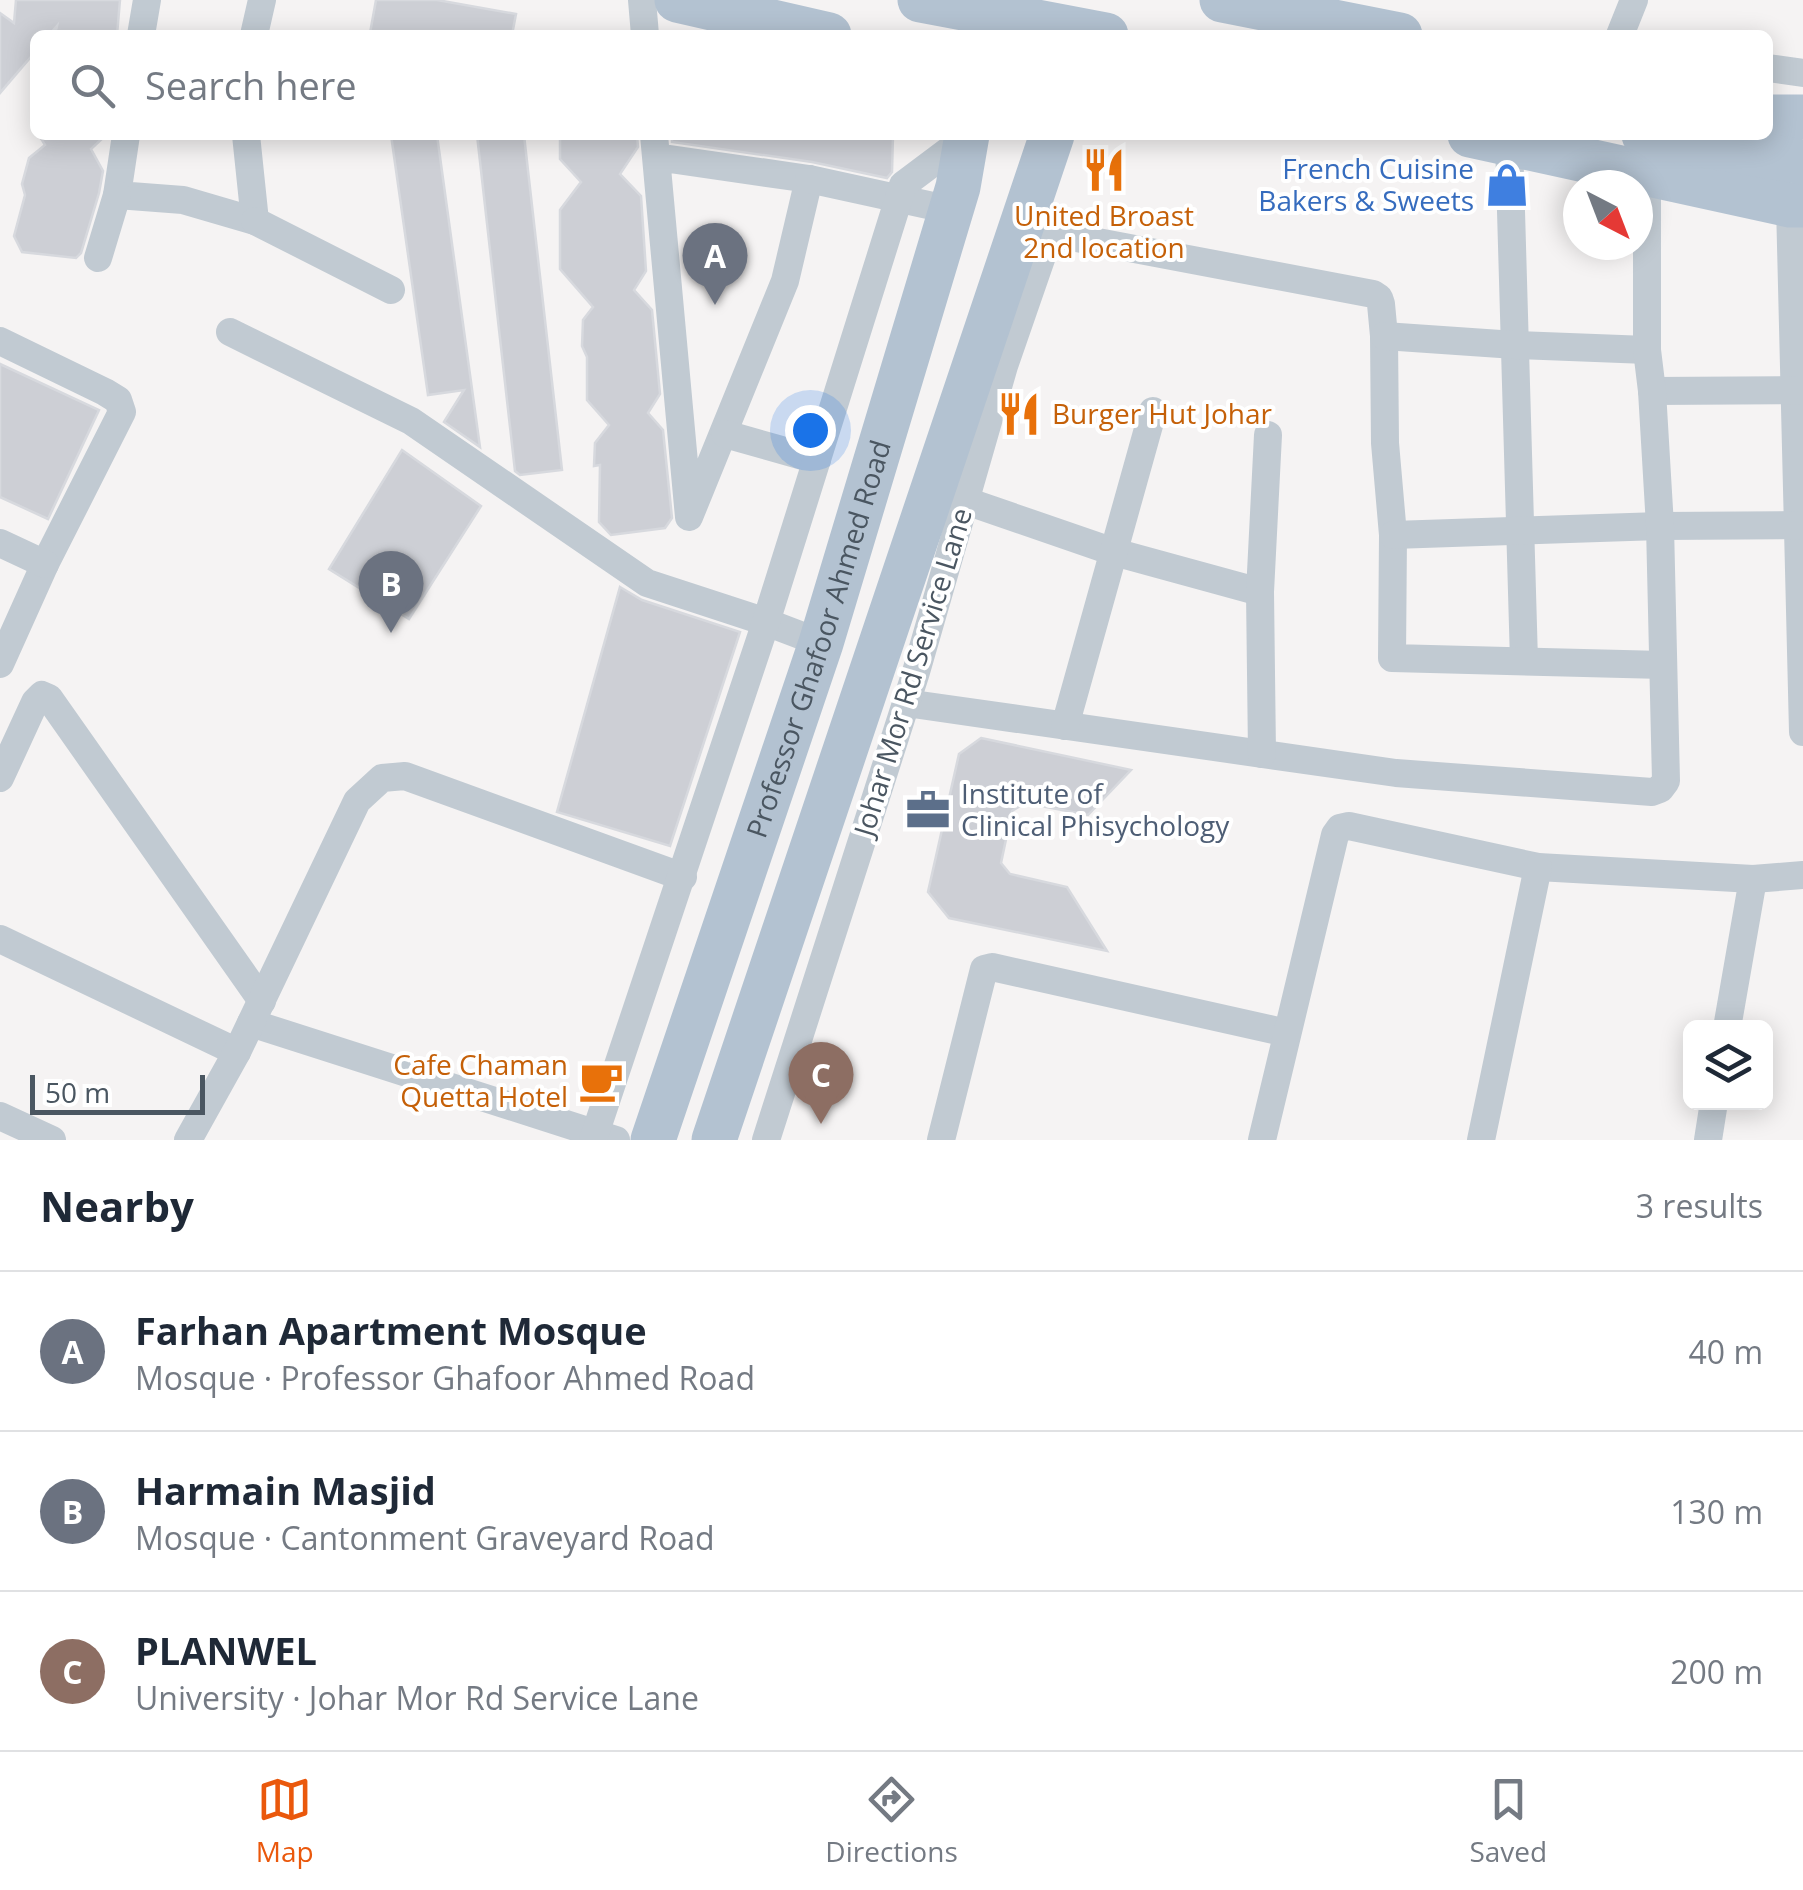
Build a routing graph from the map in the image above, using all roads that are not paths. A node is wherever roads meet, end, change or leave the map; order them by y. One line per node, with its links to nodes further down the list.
1 (146, 0): 9 (street)
2 (262, 0): 10 (street)
3 (642, 0): 11 (street)
4 (676, 0): 12 (main road)
5 (920, 0): 14 (main road, bridge)
6 (1005, 0): 13 (main road)
7 (1634, 0): 16 (street)
8 (1230, 13): 15 (main road)
9 (142, 30)
10 (255, 30)
11 (645, 30)
12 (811, 30)
13 (1018, 30)
14 (1079, 30)
15 (1361, 30)
16 (1622, 30)
17 (1773, 69): 18 (street)
18 (1803, 73)
19 (1773, 117): 20 (main road)
20 (1803, 118)
21 (125, 140): 32 (street)
22 (247, 140): 36 (street)
23 (962, 140): 33 (street)
24 (966, 140): 35 (main road, Professor Ghafoor Ahmed Road)
25 (1051, 140): 37 (main road)
26 (1490, 140): 43 (street)
27 (1500, 140): 29 (main road)
28 (655, 146): 31 (street); 48 (street)
29 (1645, 154): 30 (main road); 34 (main road); 44 (street)
30 (1803, 162)
31 (809, 179): 33 (street); 48 (street)
32 (117, 195): 36 (street); 38 (street)
33 (899, 199): 35 (street); 50 (street)
34 (1797, 205): 45 (street)
35 (951, 210): 61 (main road, Professor Ghafoor Ahmed Road)
36 (255, 221): 39 (street)
37 (1035, 230): 41 (street); 51 (main road)
38 (98, 258)
39 (391, 290)
40 (230, 332): 60 (street)
41 (1384, 336): 43 (street); 55 (street)
42 (0, 341): 58 (street)
43 (1515, 346): 44 (street); 54 (street)
44 (1647, 350): 46 (street)
45 (1799, 390): 46 (street); 53 (street)
46 (1652, 391): 52 (street)
47 (1153, 411): 57 (street)
48 (725, 434): 50 (street)
49 (1268, 435): 59 (street)
50 (817, 460): 60 (street)
51 (959, 482): 57 (street); 66 (street, Johar Mor Rd Service Lane); 76 (main road)
52 (1660, 526): 53 (street); 54 (street); 65 (street)
53 (1801, 526): 64 (street)
54 (1519, 530): 55 (street); 62 (street)
55 (1393, 535): 62 (street)
56 (0, 543): 58 (street)
57 (1114, 552): 59 (street); 67 (street)
58 (45, 564): 63 (street)
59 (1260, 592): 69 (street)
60 (766, 622): 61 (street); 73 (street)
61 (821, 643): 75 (main road, Professor Ghafoor Ahmed Road)
62 (1524, 661): 65 (street)
63 (0, 664)
64 (1803, 664): 68 (street)
65 (1663, 665): 69 (street)
66 (906, 703): 67 (street); 89 (street, Johar Mor Rd Service Lane)
67 (1065, 726): 69 (street)
68 (1803, 732)
69 (1262, 754)
70 (0, 778): 78 (street)
71 (1538, 867): 74 (street); 80 (street); 92 (street)
72 (1803, 876): 74 (street)
73 (683, 877): 78 (street); 84 (street)
74 (1753, 879): 79 (street)
75 (739, 880): 76 (main road); 87 (main road, Professor Ghafoor Ahmed Road)
76 (793, 903): 88 (main road)
77 (0, 939): 81 (street)
78 (257, 1012): 81 (street); 84 (street)
79 (1729, 1020)
80 (1286, 1034): 90 (street); 91 (street)
81 (237, 1052): 86 (street)
82 (1713, 1110): 93 (street)
83 (0, 1116): 85 (street)
84 (601, 1138)
85 (52, 1140)
86 (188, 1140)
87 (653, 1140)
88 (714, 1140)
89 (766, 1140)
90 (941, 1140)
91 (1262, 1140)
92 (1481, 1140)
93 (1708, 1140)

